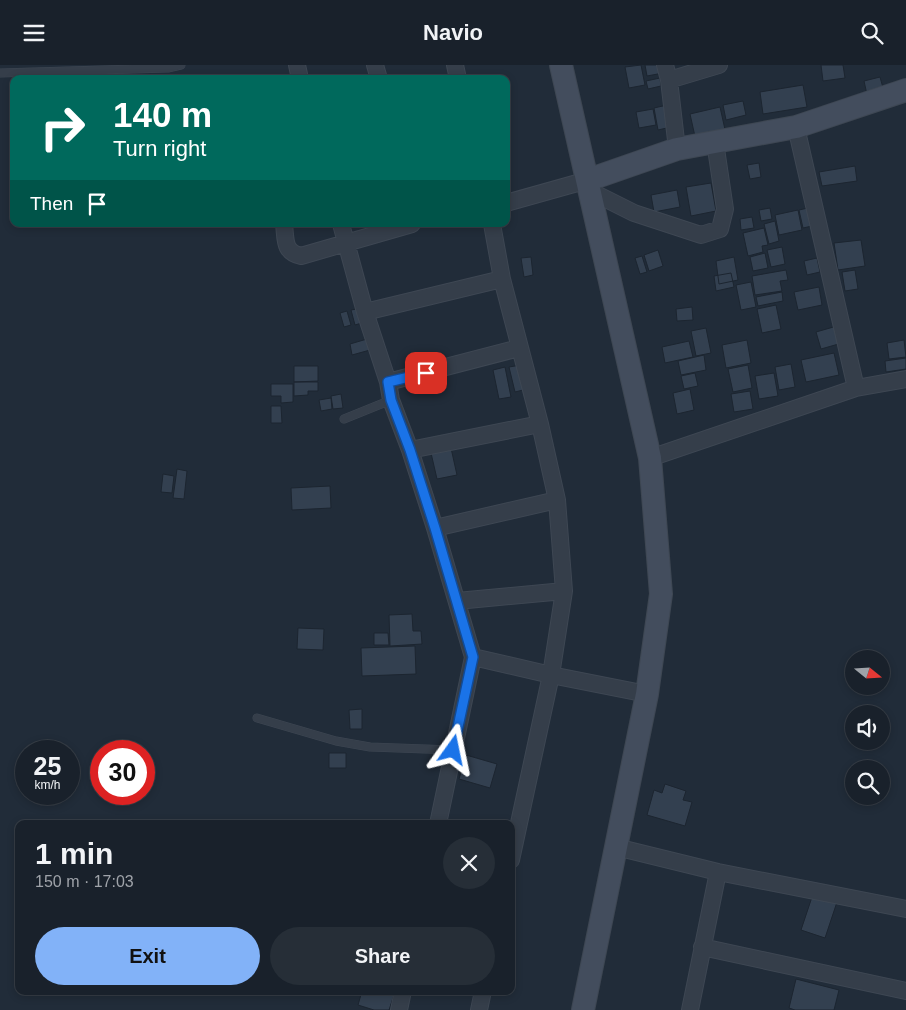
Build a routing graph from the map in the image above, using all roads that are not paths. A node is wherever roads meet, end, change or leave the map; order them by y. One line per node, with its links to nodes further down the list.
1 (181, 65): 5 (lane)
2 (561, 65): 10 (street)
3 (719, 65): 4 (street)
4 (667, 72): 9 (street)
5 (0, 73)
6 (906, 90): 7 (street)
7 (796, 127): 8 (street); 22 (street)
8 (715, 142): 9 (street); 10 (street)
9 (677, 149): 10 (street)
10 (589, 186): 11 (street); 27 (street)
11 (510, 202)
12 (284, 227): 16 (street)
13 (342, 227): 16 (street)
14 (401, 227): 16 (street)
15 (493, 227): 17 (street)
16 (346, 242): 18 (street)
17 (502, 279): 18 (street); 19 (street)
18 (365, 312): 21 (street)
19 (519, 349): 21 (street); 25 (street)
20 (906, 379): 22 (street)
21 (388, 382): 23 (street)
22 (856, 388): 27 (street)
23 (391, 400): 24 (lane); 26 (street)
24 (344, 419)
25 (540, 424): 26 (street); 28 (street)
26 (410, 450): 29 (street)
27 (650, 458): 34 (street)
28 (557, 500): 29 (street); 30 (street)
29 (435, 528): 31 (street)
30 (564, 591): 31 (street); 33 (street)
31 (457, 601): 32 (street)
32 (473, 657): 33 (street); 36 (street)
33 (552, 675): 34 (street); 38 (street)
34 (646, 694): 39 (street)
35 (258, 718): 36 (lane)
36 (453, 750): 37 (street)
37 (439, 820)
38 (515, 842)
39 (616, 847): 40 (street); 48 (street)
40 (718, 872): 41 (street); 42 (street)
41 (906, 909)
42 (702, 947): 43 (street); 49 (street)
43 (906, 991)
44 (402, 995): 46 (street)
45 (482, 995): 47 (street)
46 (399, 1010)
47 (479, 1010)
48 (582, 1010)
49 (690, 1010)

